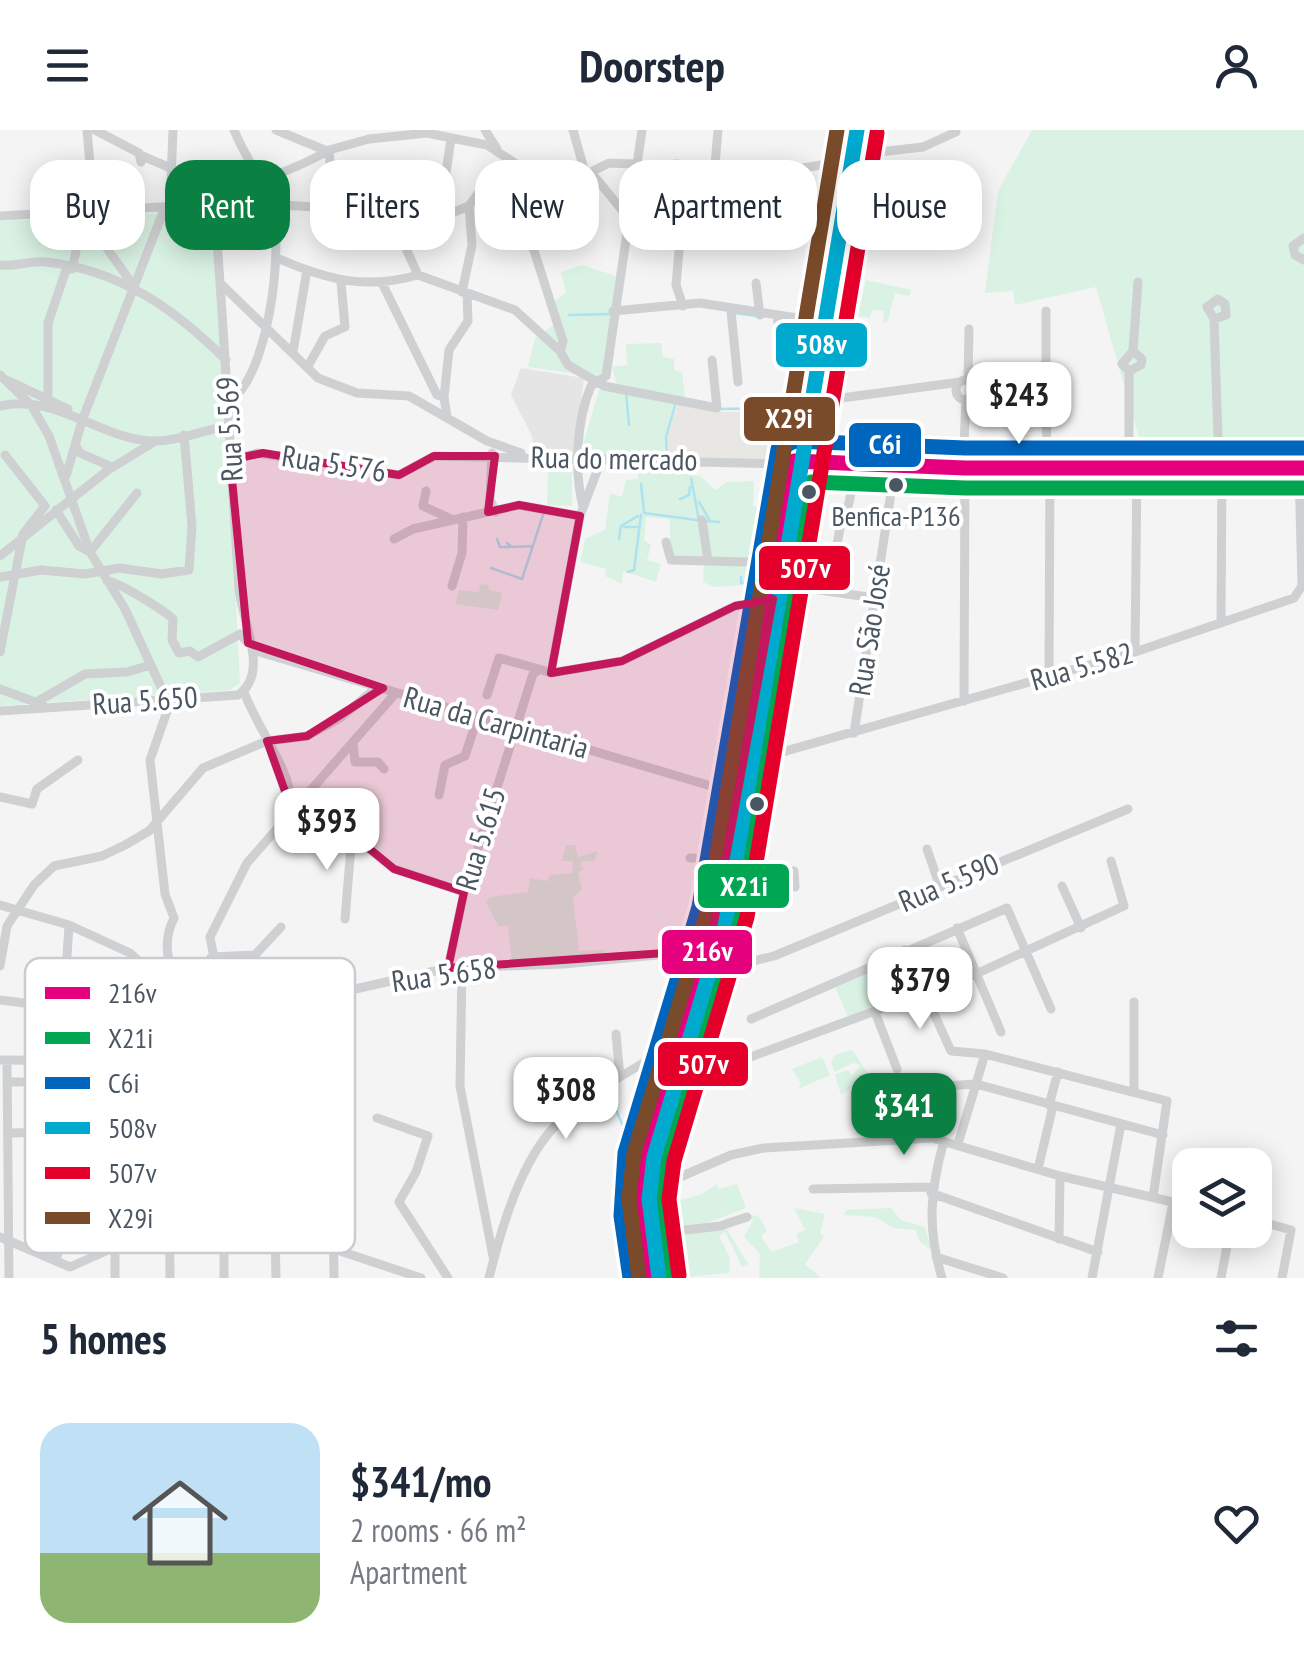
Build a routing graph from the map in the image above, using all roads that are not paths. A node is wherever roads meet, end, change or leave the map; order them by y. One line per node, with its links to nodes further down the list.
1 (91, 130): 15 (street); 28 (street)
2 (173, 130): 16 (street)
3 (234, 130): 17 (street)
4 (485, 130): 14 (street)
5 (573, 130): 21 (street)
6 (642, 130): 22 (street)
7 (718, 130): 23 (street)
8 (848, 130): 24 (highway)
9 (856, 130): 25 (highway)
10 (281, 131): 13 (street)
11 (956, 132): 26 (street)
12 (444, 135): 13 (street); 14 (street); 19 (street)
13 (328, 150): 18 (street); 27 (street)
14 (498, 150): 20 (street)
15 (91, 160)
16 (172, 160)
17 (248, 160)
18 (329, 160)
19 (442, 160)
20 (510, 160)
21 (584, 160)
22 (635, 160)
23 (716, 160)
24 (849, 160)
25 (849, 160)
26 (854, 160)
27 (290, 166)
28 (165, 167)
29 (599, 184): 32 (street)
30 (475, 198): 31 (street)
31 (469, 206): 33 (street); 60 (street)
32 (619, 207)
33 (455, 212)
34 (165, 213): 58 (street)
35 (30, 214): 36 (street)
36 (0, 216)
37 (837, 223): 70 (highway)
38 (1304, 238): 49 (street)
39 (837, 247): 87 (highway)
40 (74, 250): 51 (street)
41 (109, 250): 58 (street)
42 (217, 250): 57 (street, Rua 5.569)
43 (277, 250): 48 (street)
44 (405, 250): 53 (street)
45 (535, 250): 73 (street)
46 (624, 250): 64 (street)
47 (680, 250): 62 (street)
48 (278, 258): 52 (street); 71 (street)
49 (1304, 260)
50 (0, 265): 51 (street)
51 (69, 268): 58 (street); 84 (street)
52 (307, 270): 55 (street); 74 (street)
53 (418, 274): 59 (street); 60 (street)
54 (1138, 282): 109 (street)
55 (342, 283): 59 (street); 78 (street)
56 (756, 283): 67 (street)
57 (220, 284): 71 (street); 76 (street, Rua 5.569)
58 (133, 285): 76 (street); 91 (street)
59 (383, 285): 83 (street)
60 (464, 293): 73 (street); 83 (street)
61 (720, 294): 63 (street)
62 (682, 306): 63 (street); 64 (street)
63 (718, 307): 65 (street)
64 (612, 311): 82 (street)
65 (731, 311): 67 (street); 81 (street)
66 (1046, 311): 104 (street)
67 (760, 314): 68 (street)
68 (777, 316): 70 (street); 75 (street)
69 (1214, 320): 111 (street)
70 (818, 321): 103 (highway)
71 (267, 327): 74 (street); 86 (street)
72 (969, 329): 80 (street)
73 (560, 351): 82 (street)
74 (293, 352): 78 (street)
75 (792, 353)
76 (226, 360): 86 (street, Rua 5.569)
77 (712, 360): 82 (street)
78 (308, 366): 90 (street)
79 (3, 377): 84 (street); 88 (street)
80 (964, 381): 85 (street); 85 (street); 87 (street)
81 (738, 382)
82 (598, 383): 101 (street)
83 (444, 397): 90 (street)
84 (48, 398): 91 (street)
85 (966, 400): 110 (street)
86 (230, 401): 92 (street, Rua 5.569)
87 (812, 402): 103 (highway)
88 (31, 405): 89 (street); 91 (street); 113 (street)
89 (0, 406)
90 (447, 417): 95 (street)
91 (83, 418): 94 (street); 96 (street)
92 (230, 426): 93 (street); 105 (street, Rua 5.569)
93 (184, 435): 94 (street); 132 (street)
94 (154, 442): 107 (street)
95 (487, 442): 99 (street); 100 (street)
96 (75, 445): 107 (street); 113 (street)
97 (5, 455): 123 (street)
98 (434, 456): 99 (street, Rua do mercado); 105 (street, Rua 5.576)
99 (495, 456): 100 (street, Rua do mercado); 118 (street)
100 (533, 457): 101 (street, Rua do mercado)
101 (577, 458): 102 (street, Rua do mercado); 119 (street)
102 (602, 458): 103 (street, Rua do mercado); 119 (street)
103 (798, 463): 106 (street, Rua do mercado); 129 (highway); 133 (highway)
104 (1048, 465): 109 (street, Rua do mercado); 110 (street, Rua do mercado); 146 (street)
105 (233, 466): 140 (street, Rua 5.569)
106 (857, 466): 108 (street, Rua do mercado); 136 (street)
107 (112, 467): 116 (street)
108 (895, 467): 110 (street, Rua do mercado); 137 (street, Rua São José)
109 (1133, 467): 111 (street, Rua do mercado); 142 (street)
110 (964, 468): 153 (street)
111 (1221, 468): 112 (street, Rua do mercado); 139 (street)
112 (1301, 468): 135 (street)
113 (66, 478): 116 (street)
114 (426, 491): 121 (street)
115 (137, 494): 126 (street)
116 (72, 500): 117 (street); 126 (street)
117 (56, 510): 123 (street); 126 (street)
118 (496, 512): 119 (street); 120 (street)
119 (581, 512): 145 (street)
120 (463, 517): 121 (street); 134 (street)
121 (451, 519): 124 (street)
122 (702, 520): 128 (street)
123 (24, 534): 127 (street); 130 (street)
124 (394, 540)
125 (666, 542): 128 (street)
126 (90, 552): 132 (street)
127 (0, 556)
128 (708, 560): 129 (street)
129 (778, 564): 138 (highway)
130 (14, 575): 131 (street); 132 (street); 141 (street)
131 (0, 577)
132 (104, 577): 140 (street); 143 (street)
133 (785, 585): 136 (street); 162 (highway)
134 (452, 586)
135 (1302, 586): 139 (street, Rua 5.582)
136 (828, 591): 137 (street)
137 (874, 598): 158 (street, Rua São José)
138 (773, 600): 145 (street); 162 (highway)
139 (1221, 623): 142 (street, Rua 5.582)
140 (250, 647): 147 (street, Rua da Carpintaria); 149 (street)
141 (0, 652)
142 (1135, 652): 146 (street, Rua 5.582)
143 (150, 665): 152 (street); 154 (street)
144 (539, 669): 145 (street); 151 (street); 157 (street, Rua 5.615)
145 (551, 673)
146 (1050, 676): 153 (street, Rua 5.582)
147 (376, 688): 150 (street, Rua da Carpintaria); 159 (street)
148 (0, 689): 154 (street)
149 (244, 692): 152 (street, Rua 5.650); 159 (street)
150 (396, 694): 156 (street, Rua da Carpintaria); 160 (street)
151 (486, 695)
152 (169, 700): 154 (street, Rua 5.650); 170 (street)
153 (964, 700): 158 (street, Rua 5.582)
154 (42, 704): 155 (street, Rua 5.650)
155 (0, 711)
156 (478, 716): 157 (street, Rua da Carpintaria); 166 (street)
157 (514, 727): 164 (street, Rua da Carpintaria); 179 (street, Rua 5.615)
158 (854, 734): 162 (street, Rua 5.582)
159 (267, 741): 168 (street); 170 (street)
160 (353, 743): 163 (street); 165 (street)
161 (78, 760): 167 (street)
162 (751, 760): 164 (highway); 175 (highway)
163 (384, 769)
164 (738, 794): 175 (highway)
165 (303, 796): 168 (street); 171 (street)
166 (440, 796)
167 (0, 798)
168 (292, 808): 191 (street)
169 (1128, 809): 178 (street, Rua 5.590)
170 (158, 822): 181 (street); 194 (street)
171 (352, 834): 179 (street); 182 (street)
172 (928, 849): 178 (street)
173 (690, 858): 175 (street)
174 (1111, 861): 186 (street)
175 (733, 863): 176 (street); 187 (highway); 199 (highway)
176 (795, 886)
177 (1062, 886): 186 (street)
178 (940, 887): 199 (street, Rua 5.590)
179 (464, 892): 197 (street, Rua 5.615)
180 (0, 905): 181 (street)
181 (18, 908): 183 (street); 196 (street)
182 (345, 920)
183 (69, 925): 192 (street); 193 (street)
184 (281, 927): 190 (street)
185 (958, 928): 188 (street); 189 (street); 200 (street)
186 (1081, 928): 189 (street)
187 (709, 950): 198 (street, Rua 5.658); 211 (highway)
188 (904, 950): 202 (street); 208 (street)
189 (1028, 952): 200 (street); 206 (street)
190 (255, 955): 191 (street); 195 (street)
191 (210, 957)
192 (69, 958)
193 (136, 958)
194 (169, 958)
195 (256, 958)
196 (0, 966)
197 (448, 968): 198 (street, Rua 5.658); 201 (street, Rua 5.658)
198 (462, 968): 255 (street)
199 (712, 972): 213 (highway)
200 (978, 973): 202 (street); 209 (street)
201 (355, 989)
202 (923, 993): 207 (street); 212 (street)
203 (0, 1000): 205 (street, Rua 5.658)
204 (1134, 1002): 222 (street)
205 (25, 1003)
206 (1051, 1009)
207 (874, 1012): 213 (street); 215 (street)
208 (750, 1019)
209 (1001, 1032)
210 (616, 1034): 217 (street)
211 (680, 1040): 217 (street); 264 (highway)
212 (985, 1054): 216 (street); 218 (street)
213 (683, 1056): 236 (highway)
214 (4, 1060): 219 (street)
215 (897, 1069)
216 (1058, 1072): 222 (street); 223 (street)
217 (620, 1077): 255 (street)
218 (976, 1084): 221 (street); 223 (street); 230 (street)
219 (6, 1086): 227 (street)
220 (894, 1086): 228 (street)
221 (930, 1087)
222 (1134, 1089): 226 (street)
223 (1051, 1105): 225 (street); 231 (street)
224 (377, 1118): 262 (street)
225 (1120, 1124): 226 (street); 234 (street)
226 (1164, 1135): 238 (street)
227 (6, 1136): 233 (street)
228 (900, 1138): 229 (street); 236 (street)
229 (944, 1141): 230 (street); 237 (street)
230 (958, 1144): 231 (street)
231 (1038, 1169): 232 (street)
232 (1060, 1176): 234 (street); 245 (street)
233 (4, 1180): 244 (street)
234 (1109, 1185): 238 (street); 247 (street)
235 (813, 1189): 237 (street)
236 (650, 1190): 243 (highway)
237 (932, 1190): 245 (street); 254 (street)
238 (1153, 1198): 239 (street)
239 (1172, 1202)
240 (1172, 1207): 269 (street)
241 (747, 1217): 243 (street)
242 (1272, 1225): 271 (street)
243 (652, 1234): 265 (highway)
244 (4, 1237): 257 (street)
245 (1059, 1240): 247 (street)
246 (1227, 1248): 270 (street)
247 (1098, 1252): 268 (street)
248 (38, 1253): 256 (street)
249 (62, 1253): 256 (street)
250 (100, 1253): 256 (street)
251 (225, 1253): 259 (street)
252 (275, 1253): 260 (street)
253 (346, 1253): 261 (street)
254 (936, 1257): 266 (street); 267 (street)
255 (493, 1260): 263 (street)
256 (60, 1263): 258 (street)
257 (9, 1278)
258 (64, 1278)
259 (224, 1278)
260 (276, 1278)
261 (422, 1278)
262 (448, 1278)
263 (490, 1278)
264 (650, 1278)
265 (659, 1278)
266 (942, 1278)
267 (1003, 1278)
268 (1092, 1278)
269 (1158, 1278)
270 (1221, 1278)
271 (1282, 1278)

